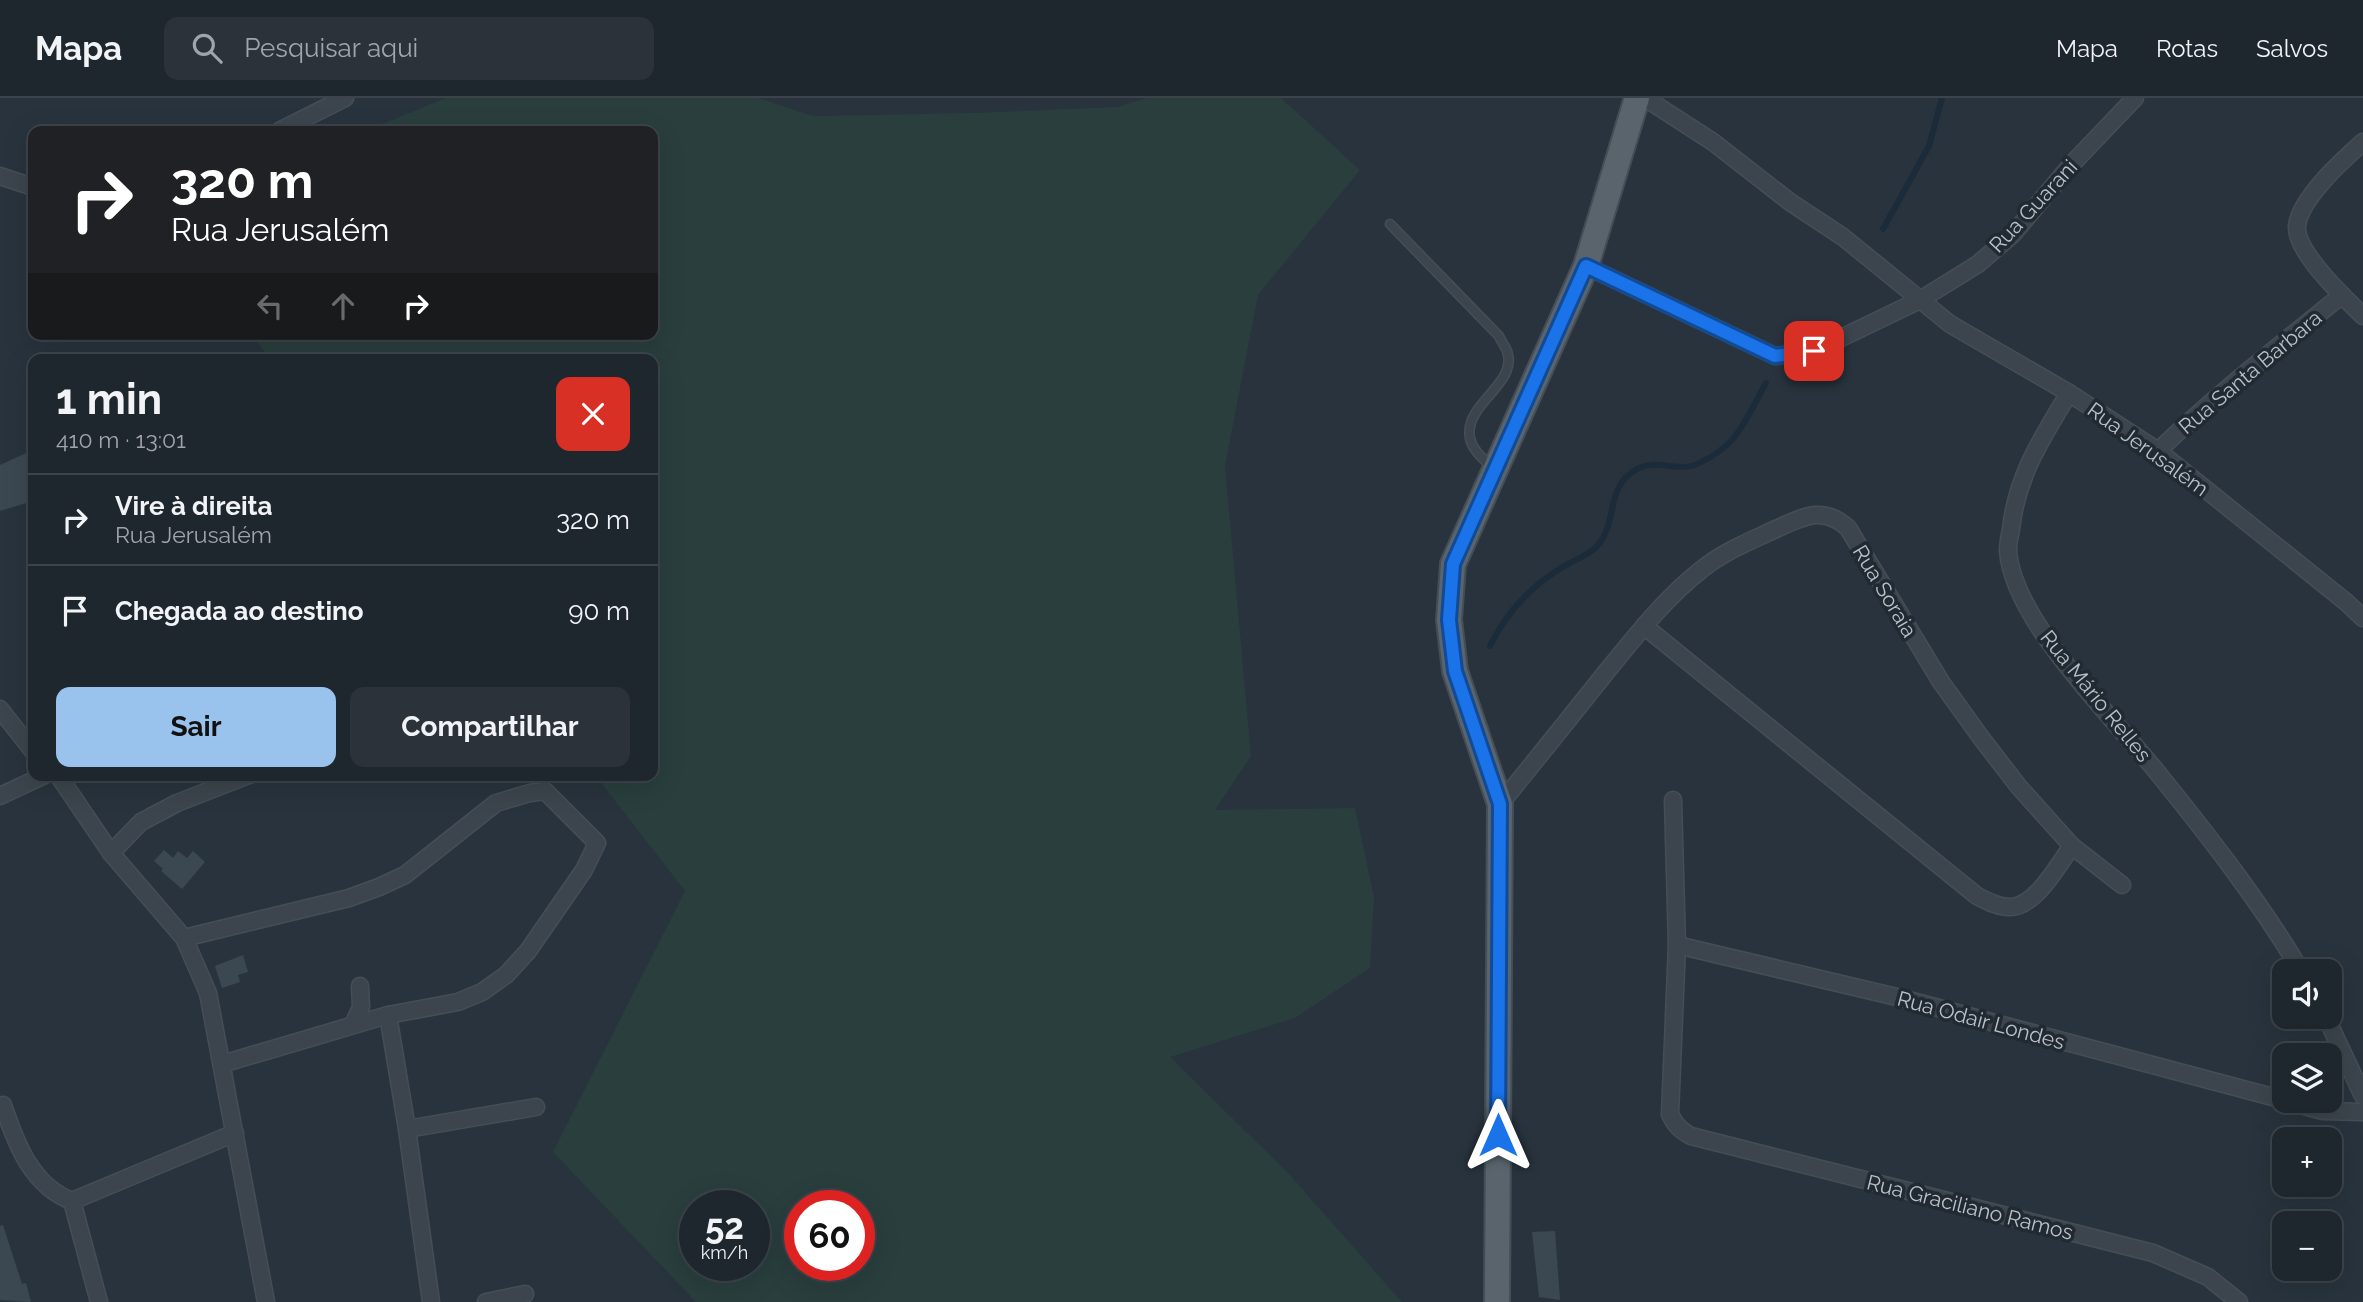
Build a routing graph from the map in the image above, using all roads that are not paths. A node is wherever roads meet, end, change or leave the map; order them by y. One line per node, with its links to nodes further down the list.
1 (345, 98): 5 (street)
2 (1637, 98): 10 (main road)
3 (1645, 98): 12 (street, Rua Jerusalém)
4 (2135, 98): 12 (street, Rua Guarani)
5 (289, 126)
6 (2363, 142): 11 (street)
7 (0, 176): 8 (street)
8 (28, 185)
9 (1390, 224): 16 (lane)
10 (1586, 266): 12 (street); 16 (main road)
11 (2342, 295): 13 (street); 15 (street, Rua Santa Barbara)
12 (1920, 300): 14 (street, Rua Jerusalém)
13 (2363, 316)
14 (2069, 393): 15 (street, Rua Jerusalém); 32 (street, Rua Mário Relles)
15 (2158, 451): 17 (street, Rua Jerusalém)
16 (1494, 470): 26 (main road)
17 (2363, 618)
18 (1644, 625): 26 (street, Rua Soraia); 27 (street); 27 (street, Rua Soraia)
19 (0, 709): 20 (street)
20 (28, 745)
21 (33, 781): 24 (street)
22 (62, 781): 28 (street)
23 (234, 781): 28 (street)
24 (0, 796)
25 (1673, 800): 31 (street)
26 (1500, 804): 52 (main road)
27 (2072, 846): 29 (street, Rua Soraia)
28 (111, 853): 30 (street)
29 (2122, 885)
30 (184, 938): 34 (street); 37 (street)
31 (1677, 945): 39 (street, Rua Odair Londes); 53 (street, Rua Graciliano Ramos)
32 (2293, 959)
33 (360, 986): 35 (street)
34 (388, 1015): 35 (street); 44 (street)
35 (353, 1025): 37 (street)
36 (2332, 1029): 38 (street)
37 (222, 1064): 45 (street)
38 (2363, 1096)
39 (2272, 1098)
40 (3, 1105): 46 (street)
41 (536, 1107): 44 (street)
42 (2342, 1111): 43 (street, Rua Odair Londes)
43 (2363, 1112)
44 (407, 1129): 50 (street)
45 (234, 1133): 46 (street); 49 (street)
46 (72, 1201): 48 (street)
47 (525, 1294): 51 (street)
48 (99, 1302)
49 (266, 1302)
50 (431, 1302)
51 (486, 1302)
52 (1497, 1302)
53 (2239, 1302)

